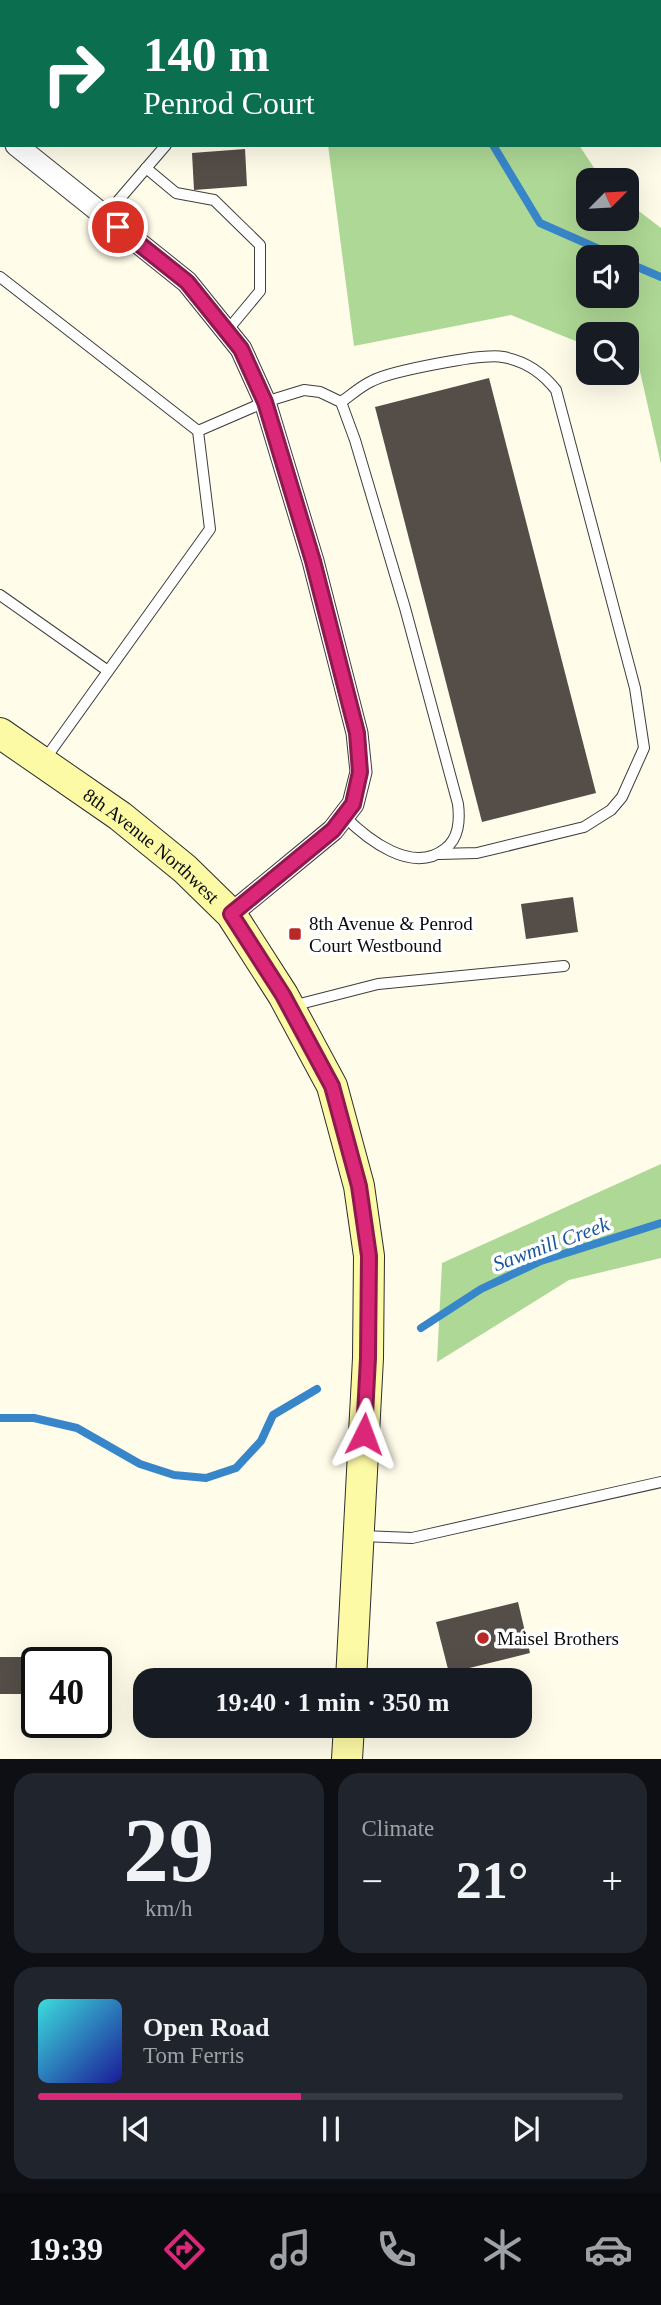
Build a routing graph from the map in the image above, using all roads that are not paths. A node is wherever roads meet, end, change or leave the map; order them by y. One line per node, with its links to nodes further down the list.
1 (19, 147): 4 (street)
2 (164, 147): 3 (lane)
3 (146, 168): 4 (lane); 6 (lane)
4 (105, 216): 6 (street)
5 (0, 277): 9 (lane)
6 (226, 332): 7 (street)
7 (265, 402): 8 (lane); 9 (lane); 14 (street)
8 (341, 402): 15 (lane); 15 (lane)
9 (198, 431): 11 (lane)
10 (0, 594): 11 (lane)
11 (108, 671): 13 (lane)
12 (0, 733): 13 (street, 8th Avenue Northwest)
13 (43, 762): 16 (street, 8th Avenue Northwest)
14 (344, 816): 15 (lane); 16 (street)
15 (439, 854)
16 (231, 914): 18 (street, 8th Avenue Northwest)
17 (564, 966): 18 (lane)
18 (289, 1006): 20 (street, 8th Avenue Northwest)
19 (661, 1482): 20 (lane)
20 (359, 1535): 21 (street, 8th Avenue Northwest)
21 (352, 1668)
22 (348, 1738): 23 (street)
23 (346, 1759)

